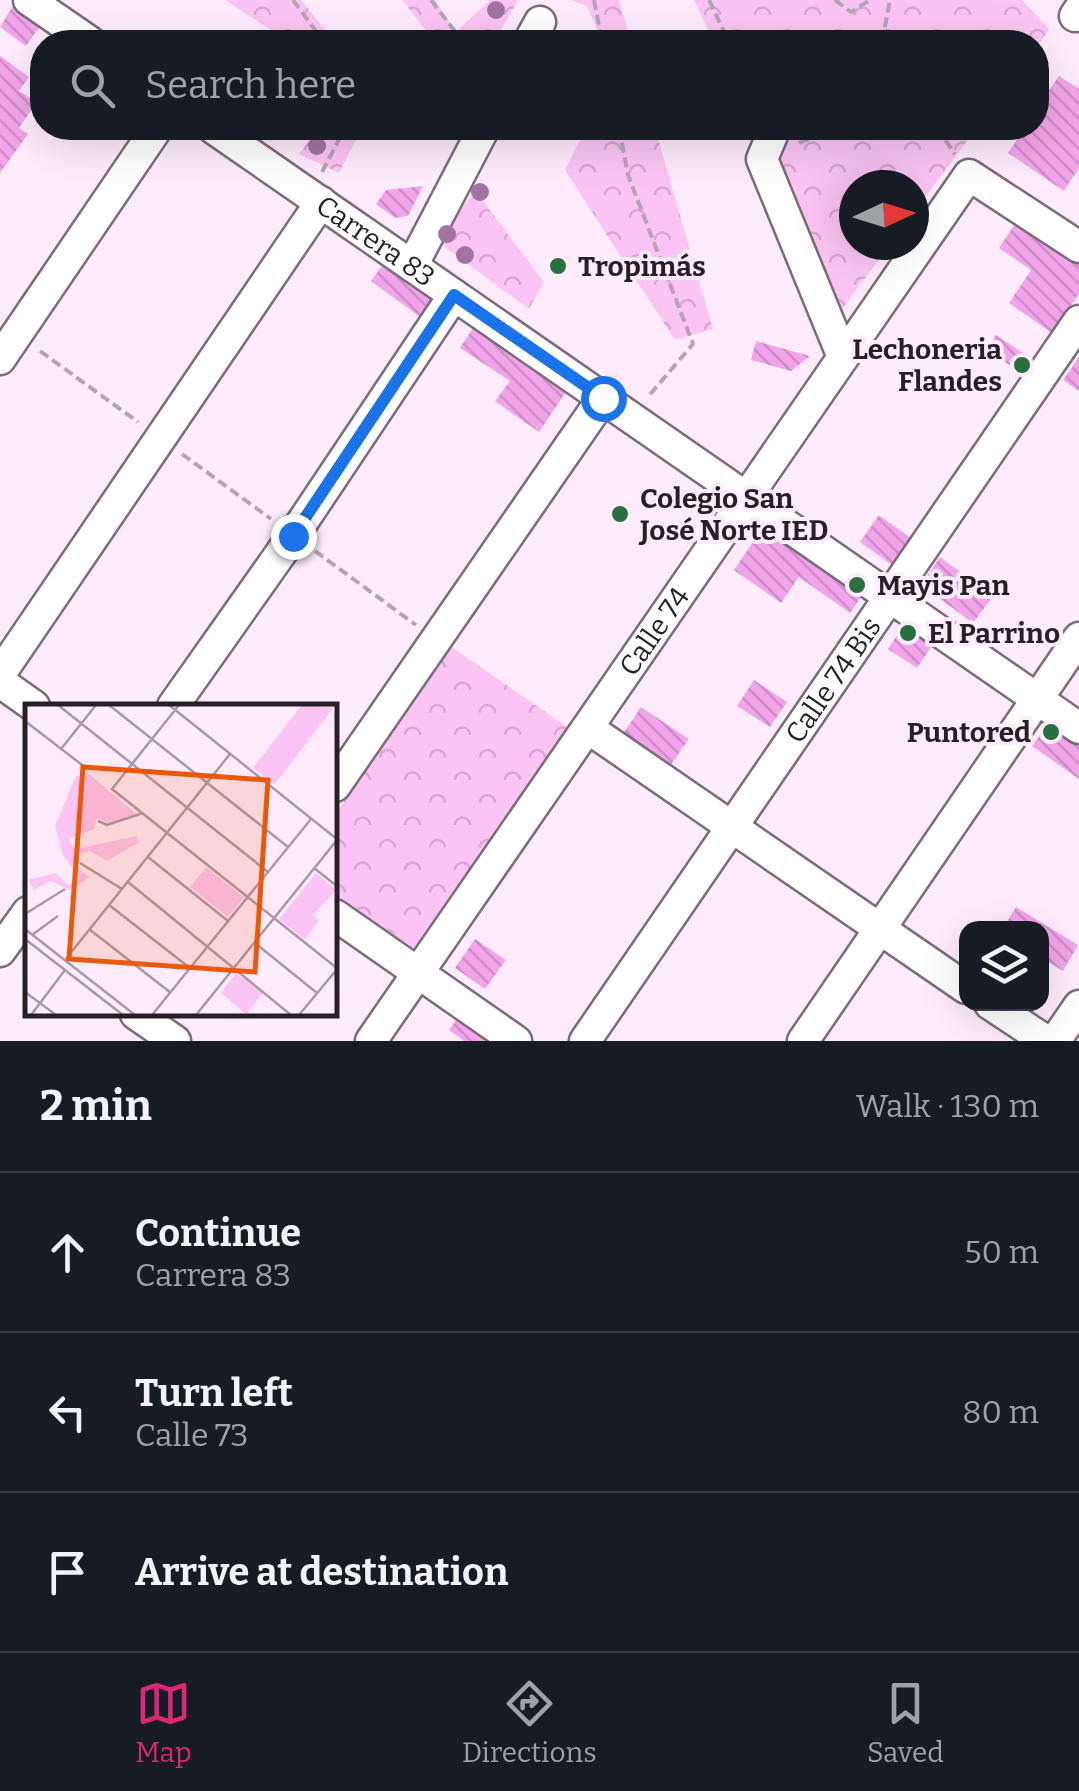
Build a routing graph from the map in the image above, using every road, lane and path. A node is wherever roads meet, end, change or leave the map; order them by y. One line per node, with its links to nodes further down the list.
1 (29, 0): 9 (street)
2 (293, 0): 10 (path)
3 (432, 0): 11 (path)
4 (594, 0): 12 (path)
5 (709, 0): 13 (path)
6 (835, 0): 7 (path)
7 (870, 0)
8 (890, 0): 14 (path)
9 (73, 30)
10 (315, 30)
11 (454, 30)
12 (600, 30)
13 (723, 30)
14 (884, 30)
15 (149, 140): 28 (street)
16 (230, 140): 23 (street, Carrera 83)
17 (339, 140): 23 (path)
18 (478, 140): 25 (street)
19 (621, 140): 32 (path)
20 (770, 140): 29 (street)
21 (946, 140): 22 (path)
22 (970, 174): 24 (street); 29 (street, Calle 74)
23 (316, 199): 25 (street, Carrera 83); 33 (street)
24 (1079, 247)
25 (412, 266): 26 (street, Carrera 83)
26 (454, 295): 31 (street, Carrera 83); 35 (street)
27 (1079, 321): 36 (street, Calle 74 Bis)
28 (17, 334): 30 (street); 33 (path)
29 (844, 357): 34 (street, Calle 74)
30 (0, 359)
31 (603, 398): 32 (street, Carrera 83); 38 (street)
32 (630, 417): 34 (street, Carrera 83)
33 (160, 438): 35 (path); 39 (street)
34 (746, 498): 36 (street, Carrera 83); 44 (street, Calle 74)
35 (293, 536): 38 (path); 43 (street)
36 (890, 597): 41 (street, Carrera 83); 47 (street, Calle 74 Bis)
37 (1079, 638): 41 (street)
38 (436, 640): 46 (street)
39 (0, 674)
40 (0, 682): 42 (street)
41 (1038, 700): 45 (street, Carrera 83); 49 (street)
42 (31, 704)
43 (174, 704)
44 (588, 728): 47 (street); 50 (street, Calle 74)
45 (1079, 728)
46 (338, 782)
47 (734, 828): 49 (street); 58 (street, Calle 74 Bis)
48 (338, 918): 50 (street)
49 (880, 930): 51 (street); 59 (street)
50 (418, 974): 56 (street, Calle 74); 57 (street)
51 (959, 983)
52 (1079, 1006): 61 (street)
53 (1001, 1011): 60 (street)
54 (138, 1016): 55 (street)
55 (164, 1038)
56 (371, 1041)
57 (516, 1041)
58 (585, 1041)
59 (803, 1041)
60 (1046, 1041)
61 (1055, 1041)

